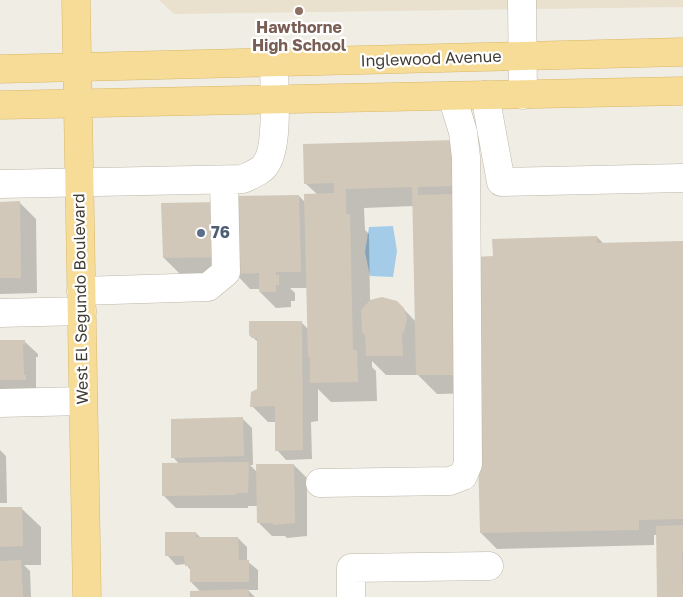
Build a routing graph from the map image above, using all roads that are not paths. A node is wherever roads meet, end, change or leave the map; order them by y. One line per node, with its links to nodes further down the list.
1 (76, 0): 6 (main road, West El Segundo Boulevard)
2 (522, 0): 4 (lane)
3 (683, 52): 4 (main road, Inglewood Avenue)
4 (523, 56): 5 (main road, Inglewood Avenue); 9 (lane)
5 (274, 63): 6 (main road, Inglewood Avenue); 12 (lane)
6 (77, 68): 7 (main road, Inglewood Avenue); 13 (main road, West El Segundo Boulevard)
7 (0, 69)
8 (683, 91): 9 (main road)
9 (523, 95): 11 (main road)
10 (452, 96): 11 (main road); 12 (main road); 23 (lane)
11 (485, 96): 15 (lane)
12 (275, 100): 13 (main road); 16 (lane)
13 (78, 104): 14 (main road); 17 (main road, West El Segundo Boulevard)
14 (0, 105)
15 (683, 178)
16 (224, 180): 17 (lane); 19 (lane)
17 (79, 182): 18 (lane); 19 (main road, West El Segundo Boulevard)
18 (0, 184)
19 (81, 301): 20 (lane); 21 (main road, West El Segundo Boulevard)
20 (0, 313)
21 (83, 401): 22 (lane); 25 (main road, West El Segundo Boulevard)
22 (0, 403)
23 (320, 483)
24 (489, 566): 26 (lane)
25 (87, 597)
26 (351, 597)

